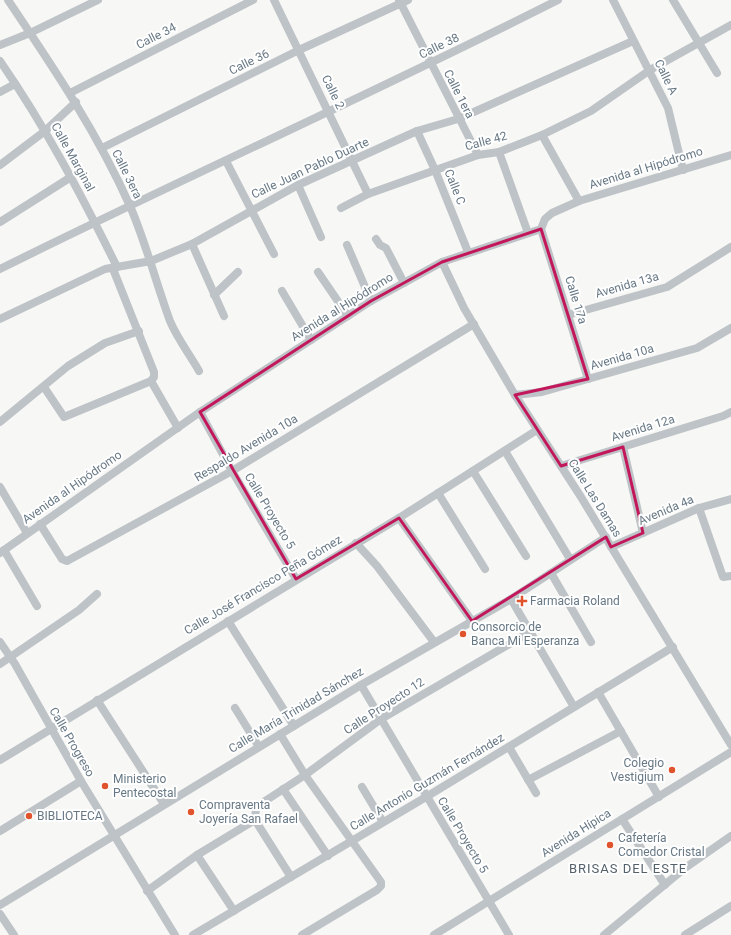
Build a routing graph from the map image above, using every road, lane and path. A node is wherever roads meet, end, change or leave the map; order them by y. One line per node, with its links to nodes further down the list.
1 (8, 0): 10 (street, Calle 3era)
2 (98, 0): 10 (street)
3 (253, 0): 21 (street, Calle 34)
4 (274, 0): 14 (street, Calle 2)
5 (558, 0): 16 (street, Calle 38)
6 (613, 0): 11 (street, Calle A)
7 (673, 0): 12 (street)
8 (402, 1): 14 (street, Calle 36); 16 (street, Calle 1era)
9 (731, 25): 12 (street, Calle 42)
10 (30, 33): 13 (street); 21 (street, Calle 3era)
11 (633, 41): 17 (street, Calle A); 24 (street, Calle Juan Pablo Duarte)
12 (698, 42): 17 (street, Calle 42); 18 (street)
13 (0, 44)
14 (299, 50): 23 (street, Calle 2); 28 (street, Calle 36)
15 (0, 61): 19 (street, Calle Marginal)
16 (431, 64): 23 (street, Calle 38); 24 (street, Calle 1era)
17 (650, 70): 27 (street, Calle 42); 36 (street, Calle A)
18 (716, 72)
19 (15, 84): 20 (street); 25 (street, Calle Marginal)
20 (0, 92)
21 (70, 93): 22 (street, Calle 3era)
22 (76, 102): 25 (street); 28 (street, Calle 3era)
23 (329, 111): 32 (street, Calle 38); 33 (street, Calle 2)
24 (458, 119): 26 (street, Calle Juan Pablo Duarte); 30 (street, Calle 1era)
25 (45, 130): 34 (street); 37 (street, Calle Marginal)
26 (417, 132): 33 (street, Calle Juan Pablo Duarte); 35 (street, Calle C)
27 (542, 135): 29 (street, Calle 42); 40 (street)
28 (102, 148): 41 (street, Calle 3era)
29 (499, 152): 30 (street, Calle 42); 47 (street)
30 (478, 155): 35 (street, Calle 42)
31 (731, 155): 36 (street, Avenida al Hipódromo)
32 (226, 161): 41 (street, Calle 38); 43 (street)
33 (352, 162): 38 (street, Calle Juan Pablo Duarte); 39 (street, Calle 2)
34 (0, 164)
35 (435, 170): 39 (street, Calle 42); 53 (street, Calle C)
36 (683, 170): 40 (street, Avenida al Hipódromo)
37 (71, 177): 44 (street); 45 (street, Calle Marginal)
38 (298, 185): 43 (street, Calle Juan Pablo Duarte); 48 (street)
39 (368, 194): 42 (street, Calle 42)
40 (579, 201): 46 (street, Avenida al Hipódromo)
41 (130, 206): 45 (street, Calle 38); 55 (street, Calle 3era)
42 (341, 208)
43 (251, 210): 50 (street, Calle Juan Pablo Duarte); 54 (street)
44 (0, 222)
45 (94, 222): 57 (street, Calle Marginal); 58 (street, Calle 38)
46 (541, 229): 47 (street, Avenida al Hipódromo); 65 (street, Calle 17a)
47 (528, 233): 53 (street, Avenida al Hipódromo)
48 (321, 237)
49 (376, 239): 61 (street)
50 (192, 244): 55 (street, Calle Juan Pablo Duarte); 63 (street)
51 (347, 245): 64 (street)
52 (731, 247): 65 (street, Avenida 13a)
53 (468, 252): 56 (street, Avenida al Hipódromo)
54 (274, 254)
55 (151, 261): 57 (street, Calle Juan Pablo Duarte); 73 (street, Calle 3era)
56 (442, 262): 61 (street, Avenida al Hipódromo); 69 (street, Calle Las Damas)
57 (115, 268): 68 (street, Calle Juan Pablo Duarte); 71 (street, Calle Marginal)
58 (0, 269)
59 (238, 272): 63 (street)
60 (318, 272): 67 (street)
61 (404, 283): 64 (street, Avenida al Hipódromo)
62 (282, 291): 72 (street)
63 (214, 295): 66 (street)
64 (371, 301): 67 (street, Avenida al Hipódromo)
65 (568, 315): 75 (street, Calle 17a)
66 (224, 316)
67 (348, 316): 72 (street, Avenida al Hipódromo)
68 (0, 319)
69 (474, 324): 77 (street, Calle Las Damas); 86 (street, Respaldo Avenida 10a)
70 (731, 328): 75 (street, Avenida 10a)
71 (138, 332): 74 (street, Calle Marginal); 76 (street)
72 (311, 340): 78 (street, Avenida al Hipódromo)
73 (199, 371)
74 (152, 379): 76 (street); 81 (street, Calle Marginal)
75 (588, 379): 77 (street, Avenida 10a)
76 (44, 387): 80 (street)
77 (515, 396): 82 (street, Calle Las Damas)
78 (200, 412): 81 (street, Avenida al Hipódromo); 86 (street, Calle Proyecto 5)
79 (731, 412): 83 (street, Avenida 12a)
80 (1, 419)
81 (178, 428): 93 (street, Avenida al Hipódromo)
82 (537, 430): 84 (street, Calle José Francisco Peña Gómez); 85 (street, Calle Las Damas)
83 (623, 447): 85 (street, Avenida 12a); 95 (street)
84 (505, 451): 87 (street, Calle José Francisco Peña Gómez); 101 (street)
85 (561, 466): 96 (street, Calle Las Damas)
86 (232, 471): 93 (street, Respaldo Avenida 10a); 105 (street, Calle Proyecto 5)
87 (473, 471): 89 (street, Calle José Francisco Peña Gómez); 100 (street)
88 (0, 487): 94 (street)
89 (438, 493): 92 (street, Calle José Francisco Peña Gómez); 102 (street)
90 (731, 499): 91 (street, Avenida 4a)
91 (699, 508): 95 (street, Avenida 4a); 104 (street)
92 (399, 518): 97 (street, Calle José Francisco Peña Gómez); 110 (street)
93 (40, 524): 94 (street, Avenida al Hipódromo)
94 (26, 533): 99 (street, Avenida al Hipódromo)
95 (643, 533): 98 (street, Avenida 4a)
96 (606, 537): 98 (street, Calle Las Damas); 101 (street, Calle María Trinidad Sánchez)
97 (356, 543): 105 (street, Calle José Francisco Peña Gómez); 113 (street)
98 (611, 547): 115 (street, Calle Las Damas)
99 (2, 552): 108 (street)
100 (526, 556)
101 (570, 559): 103 (street, Calle María Trinidad Sánchez)
102 (485, 569)
103 (551, 573): 107 (street, Calle María Trinidad Sánchez); 114 (street)
104 (731, 576)
105 (296, 579): 109 (street, Calle José Francisco Peña Gómez)
106 (97, 594): 116 (street)
107 (511, 599): 110 (street, Calle María Trinidad Sánchez); 111 (street)
108 (37, 606)
109 (228, 621): 120 (street, Calle José Francisco Peña Gómez); 124 (street)
110 (472, 621): 113 (street, Calle María Trinidad Sánchez)
111 (530, 632): 121 (street); 123 (street, Calle Proyecto 12)
112 (0, 642): 116 (street, Calle Progreso)
113 (434, 642): 118 (street, Calle María Trinidad Sánchez)
114 (591, 642)
115 (672, 647): 119 (street, Calle Antonio Guzmán Fernández); 128 (street, Calle Las Damas)
116 (10, 658): 117 (street); 125 (street, Calle Progreso)
117 (0, 664)
118 (361, 685): 123 (street, Calle Proyecto 5); 124 (street, Calle María Trinidad Sánchez)
119 (598, 692): 121 (street, Calle Antonio Guzmán Fernández); 126 (street)
120 (97, 700): 125 (street, Calle José Francisco Peña Gómez); 141 (street)
121 (574, 707): 130 (street, Calle Antonio Guzmán Fernández)
122 (235, 708): 129 (street)
123 (381, 719): 133 (street, Calle Proyecto 12); 139 (street, Calle Proyecto 5)
124 (294, 726): 127 (street, Calle María Trinidad Sánchez)
125 (50, 728): 132 (street, Calle José Francisco Peña Gómez); 135 (street, Calle Progreso)
126 (621, 731): 134 (street); 140 (street)
127 (280, 734): 129 (street, Calle María Trinidad Sánchez); 133 (street)
128 (731, 746)
129 (259, 747): 141 (street, Calle María Trinidad Sánchez)
130 (509, 747): 134 (street); 139 (street, Calle Antonio Guzmán Fernández)
131 (731, 752): 140 (street, Avenida Hípica)
132 (1, 757)
133 (305, 775): 137 (street, Calle Proyecto 12); 148 (street)
134 (528, 780): 138 (street)
135 (81, 781): 145 (street); 146 (street, Calle Progreso)
136 (362, 788): 144 (street)
137 (283, 789): 143 (street, Calle Proyecto 12); 150 (street)
138 (536, 794)
139 (426, 797): 144 (street, Calle Antonio Guzmán Fernández); 154 (street, Calle Proyecto 5)
140 (659, 797): 142 (street, Avenida Hípica)
141 (164, 804): 146 (street, Calle María Trinidad Sánchez)
142 (622, 819): 152 (street); 154 (street, Avenida Hípica)
143 (255, 820): 149 (street); 151 (street)
144 (383, 822): 148 (street, Calle Antonio Guzmán Fernández)
145 (0, 831)
146 (115, 835): 153 (street, Calle Progreso); 155 (street, Calle María Trinidad Sánchez)
147 (731, 836): 152 (street)
148 (353, 840): 150 (street, Calle Antonio Guzmán Fernández); 162 (street)
149 (197, 855): 153 (street); 157 (street)
150 (328, 856): 151 (street, Calle Antonio Guzmán Fernández)
151 (291, 878): 157 (street, Calle Antonio Guzmán Fernández)
152 (665, 885): 165 (street)
153 (147, 891): 160 (street, Calle Progreso)
154 (488, 902): 163 (street, Avenida Hípica); 164 (street, Calle Proyecto 5)
155 (0, 905)
156 (731, 906): 166 (street)
157 (234, 911): 161 (street, Calle Antonio Guzmán Fernández)
158 (0, 914): 159 (street)
159 (14, 935)
160 (175, 935)
161 (193, 935)
162 (302, 935)
163 (434, 935)
164 (509, 935)
165 (604, 935)
166 (685, 935)

